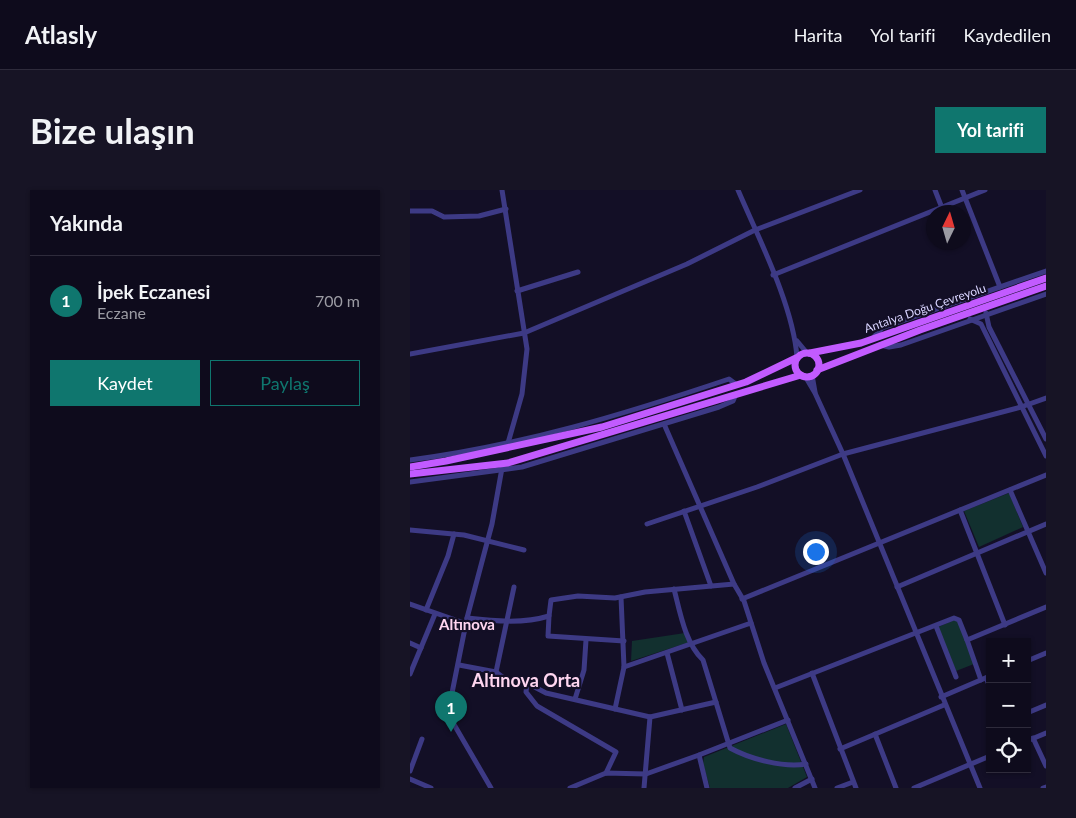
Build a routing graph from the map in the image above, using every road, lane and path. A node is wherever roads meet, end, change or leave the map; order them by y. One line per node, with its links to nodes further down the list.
1 (502, 190): 10 (street)
2 (738, 190): 13 (street)
3 (860, 190): 13 (street)
4 (935, 190): 8 (street)
5 (962, 190): 7 (street)
6 (985, 190): 7 (street)
7 (966, 198): 9 (street); 19 (street)
8 (941, 205)
9 (949, 205)
10 (506, 209): 11 (street); 20 (street)
11 (410, 211)
12 (926, 214): 16 (street)
13 (756, 230): 16 (street); 24 (street)
14 (1046, 271): 19 (street)
15 (578, 272): 20 (street)
16 (773, 275): 26 (street)
17 (1046, 278): 25 (main road, Antalya Doğu Çevreyolu)
18 (1046, 286): 27 (main road, Antalya Doğu Çevreyolu)
19 (1000, 287): 25 (street)
20 (517, 292): 24 (street)
21 (1046, 294): 22 (street)
22 (986, 314): 23 (street); 34 (street)
23 (970, 319): 27 (street); 35 (street)
24 (524, 332): 29 (street); 38 (street)
25 (873, 338): 28 (main road, Antalya Doğu Çevreyolu)
26 (797, 341): 28 (street); 30 (street)
27 (880, 345): 31 (main road, Antalya Doğu Çevreyolu)
28 (809, 353): 30 (main road, Antalya Doğu Çevreyolu); 31 (main road)
29 (410, 354)
30 (797, 358): 31 (main road); 38 (main road, Antalya Doğu Çevreyolu)
31 (809, 374): 32 (main road, Antalya Doğu Çevreyolu); 40 (street)
32 (736, 394): 36 (street); 43 (main road, Antalya Doğu Çevreyolu)
33 (1046, 398): 34 (street)
34 (1029, 405): 35 (street); 37 (street)
35 (1021, 408): 40 (street); 41 (street)
36 (664, 424): 44 (street); 50 (street)
37 (1046, 439)
38 (509, 446): 39 (main road, Antalya Doğu Çevreyolu); 42 (street); 43 (main road)
39 (496, 450): 44 (main road); 45 (main road, Antalya Doğu Çevreyolu)
40 (843, 454): 50 (street); 59 (street)
41 (1046, 456)
42 (410, 460)
43 (516, 461): 44 (main road, Antalya Doğu Çevreyolu)
44 (501, 466): 46 (main road, Antalya Doğu Çevreyolu); 48 (street); 58 (street)
45 (410, 467)
46 (410, 474)
47 (1046, 475): 49 (street)
48 (410, 482)
49 (1010, 490): 51 (street); 56 (street)
50 (700, 505): 52 (street); 63 (street)
51 (960, 510): 59 (street); 61 (street)
52 (684, 511): 53 (street); 64 (street)
53 (647, 524)
54 (1046, 524): 56 (street)
55 (410, 530): 57 (street)
56 (1027, 532): 61 (street); 62 (street)
57 (454, 534): 58 (street); 72 (street)
58 (488, 541): 60 (street); 75 (street)
59 (880, 543): 66 (street); 69 (street)
60 (524, 550)
61 (977, 553): 66 (street); 79 (street)
62 (1045, 570)
63 (734, 584): 64 (street); 69 (street)
64 (711, 586): 67 (street)
65 (514, 587): 76 (street)
66 (897, 587): 81 (street)
67 (674, 589): 68 (street); 86 (street)
68 (621, 597): 74 (street); 84 (street)
69 (742, 599): 77 (street)
70 (410, 604): 72 (street)
71 (1046, 608): 79 (street)
72 (426, 610): 73 (street)
73 (435, 614): 78 (street); 87 (street)
74 (549, 616): 76 (street); 82 (street)
75 (467, 618): 76 (street); 78 (street)
76 (506, 621): 93 (street)
77 (751, 623): 86 (street); 99 (street)
78 (466, 624): 91 (street)
79 (1005, 625): 83 (street)
80 (936, 626): 81 (street); 83 (street); 96 (street)
81 (916, 634): 94 (street); 100 (street)
82 (586, 640): 84 (street); 101 (street)
83 (967, 640): 97 (street)
84 (624, 642): 92 (street)
85 (410, 643): 87 (street)
86 (693, 645): 88 (street); 102 (street)
87 (421, 648): 95 (street)
88 (667, 653): 92 (street); 106 (street)
89 (1046, 653): 90 (street)
90 (1031, 659)
91 (458, 664): 93 (street); 128 (street)
92 (624, 667): 105 (street)
93 (496, 672): 98 (street)
94 (812, 673): 99 (street); 115 (street)
95 (410, 674)
96 (956, 676)
97 (986, 678): 100 (street)
98 (527, 683): 101 (street); 122 (street)
99 (774, 688): 109 (street)
100 (941, 697): 103 (street)
101 (575, 699): 105 (street)
102 (716, 702): 106 (street); 114 (street)
103 (944, 705): 111 (street); 119 (street)
104 (1046, 705): 107 (street)
105 (615, 709): 108 (street)
106 (682, 710): 108 (street)
107 (1031, 711)
108 (650, 717): 123 (street)
109 (788, 720): 114 (street); 118 (street)
110 (1046, 733): 112 (street)
111 (875, 734): 115 (street); 136 (street)
112 (1033, 738): 120 (street)
113 (422, 739): 121 (street)
114 (730, 743): 116 (street); 118 (street)
115 (840, 749): 126 (street)
116 (699, 756): 123 (street); 131 (street)
117 (986, 758): 119 (street)
118 (806, 764): 125 (street)
119 (970, 764): 137 (street); 138 (street)
120 (1046, 766)
121 (410, 771)
122 (606, 773): 123 (street); 129 (street)
123 (646, 774): 130 (street)
124 (410, 779): 127 (street)
125 (812, 779): 132 (street); 133 (street)
126 (854, 782): 134 (street); 135 (street)
127 (431, 788)
128 (492, 788)
129 (570, 788)
130 (644, 788)
131 (707, 788)
132 (794, 788)
133 (815, 788)
134 (837, 788)
135 (856, 788)
136 (896, 788)
137 (914, 788)
138 (980, 788)

